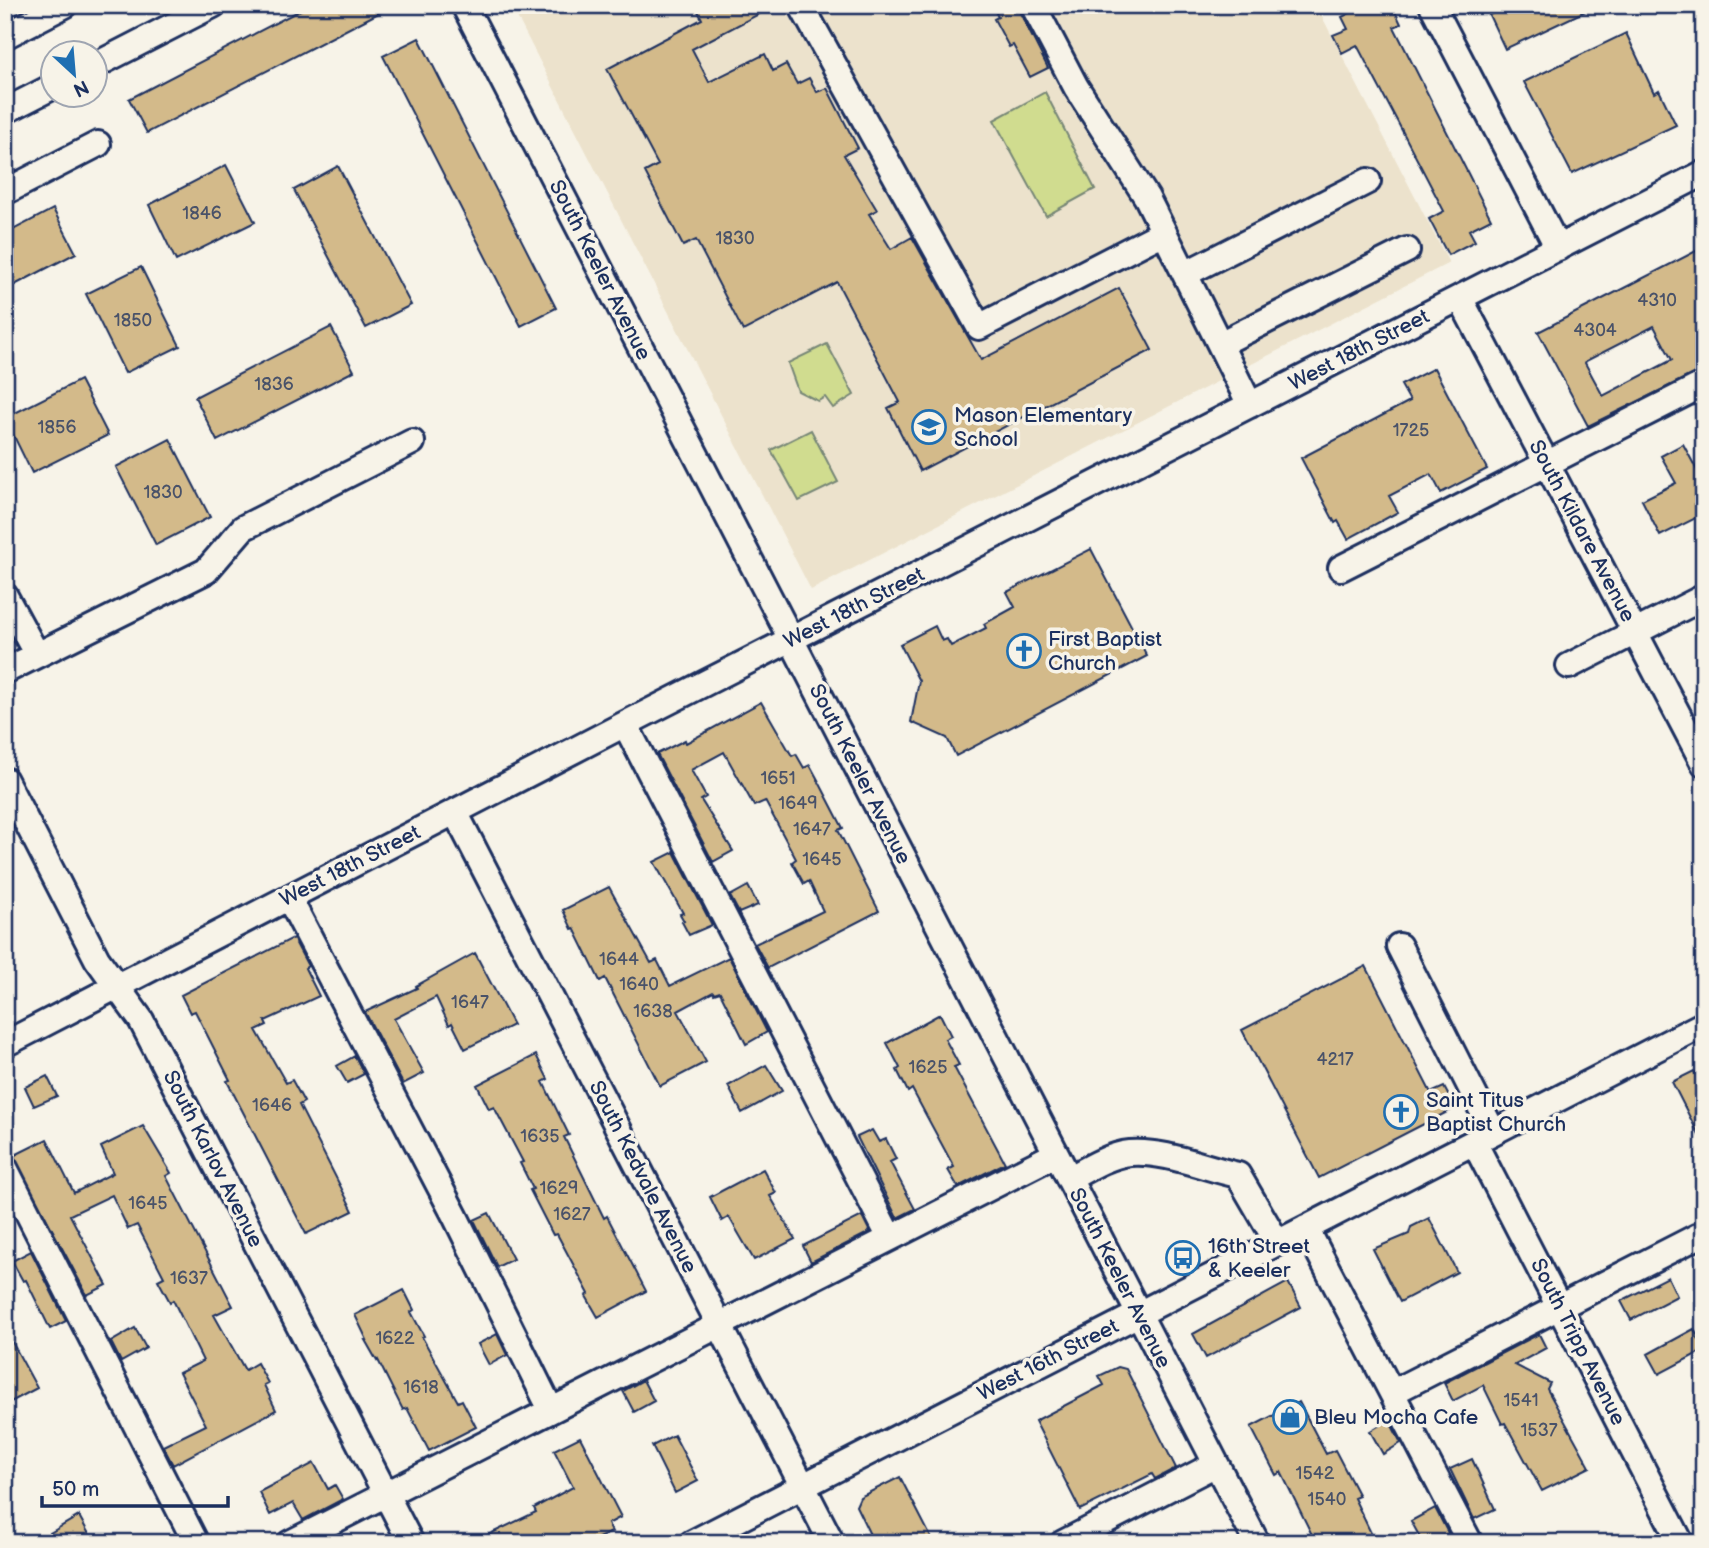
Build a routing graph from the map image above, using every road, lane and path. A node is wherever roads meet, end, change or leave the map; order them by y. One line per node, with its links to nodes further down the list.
1 (65, 5): 7 (street)
2 (213, 5): 8 (street)
3 (464, 5): 29 (street, South Keeler Avenue)
4 (801, 5): 15 (street)
5 (1033, 5): 15 (street)
6 (1433, 5): 16 (street)
7 (5, 36)
8 (108, 59)
9 (38, 94): 10 (street)
10 (5, 111)
11 (98, 144): 14 (street)
12 (1704, 173): 16 (street, West 18th Street)
13 (1368, 181): 18 (street)
14 (5, 192)
15 (1164, 232): 18 (street)
16 (1558, 248): 19 (street, West 18th Street)
17 (1406, 250): 20 (street)
18 (1185, 274): 20 (street)
19 (1460, 298): 22 (street, West 18th Street); 24 (street, South Kildare Avenue)
20 (1220, 344): 22 (street)
21 (1704, 384): 24 (street)
22 (1250, 405): 29 (street, West 18th Street)
23 (412, 442): 30 (street)
24 (1547, 464): 25 (street); 28 (street, South Kildare Avenue)
25 (1341, 568)
26 (5, 596): 30 (street)
27 (1704, 597): 28 (street)
28 (1635, 633): 31 (street); 34 (street, South Kildare Avenue)
29 (791, 640): 33 (street, West 18th Street); 43 (street, South Keeler Avenue)
30 (37, 655): 32 (street)
31 (1569, 666)
32 (5, 671)
33 (625, 724): 36 (street, West 18th Street); 48 (street)
34 (1704, 764)
35 (5, 780): 39 (street, South Karlov Avenue)
36 (455, 812): 37 (street, West 18th Street); 52 (street, South Kedvale Avenue)
37 (289, 898): 39 (street, West 18th Street); 54 (street)
38 (1399, 946): 42 (street, South Tripp Avenue)
39 (117, 987): 41 (street, West 18th Street); 57 (street, South Karlov Avenue)
40 (1704, 1024): 42 (street, West 16th Street)
41 (5, 1044)
42 (1484, 1137): 46 (street, West 16th Street); 50 (street, South Tripp Avenue)
43 (1056, 1154): 45 (street, South Keeler Avenue); 48 (street)
44 (5, 1168): 58 (street)
45 (1069, 1179): 49 (street); 51 (street, South Keeler Avenue)
46 (1306, 1228): 49 (street, West 16th Street); 53 (street)
47 (1704, 1233): 50 (street)
48 (890, 1238): 52 (street)
49 (1277, 1242): 51 (street, West 16th Street)
50 (1560, 1307): 53 (street); 66 (street, South Tripp Avenue)
51 (1138, 1313): 55 (street, South Keeler Avenue); 56 (street, West 16th Street)
52 (719, 1325): 54 (street); 56 (street, South Kedvale Avenue)
53 (1393, 1392): 65 (street)
54 (551, 1410): 57 (street)
55 (1216, 1464): 63 (street); 64 (street, South Keeler Avenue)
56 (803, 1486): 61 (street, West 16th Street); 62 (street, South Kedvale Avenue)
57 (386, 1495): 59 (street); 60 (street, South Karlov Avenue)
58 (196, 1543)
59 (290, 1543)
60 (411, 1543)
61 (692, 1543)
62 (832, 1543)
63 (1063, 1543)
64 (1257, 1543)
65 (1470, 1543)
66 (1681, 1543)

